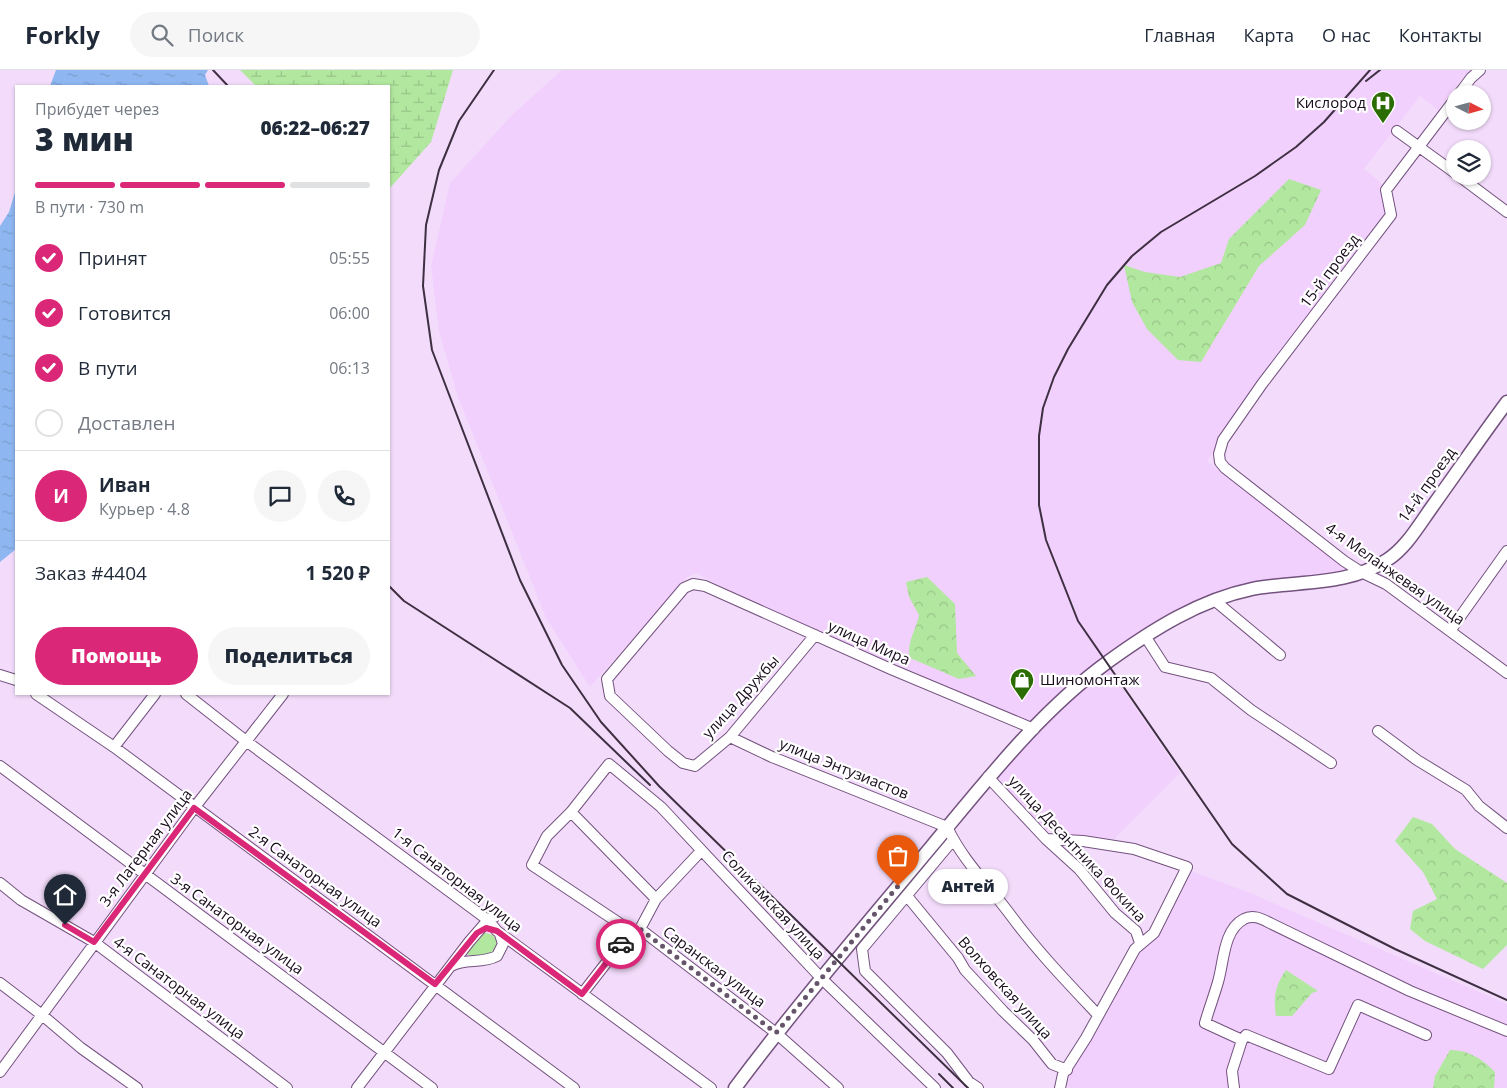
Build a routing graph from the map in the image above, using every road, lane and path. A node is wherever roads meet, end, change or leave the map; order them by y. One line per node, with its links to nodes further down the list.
1 (1480, 70): 2 (street)
2 (1467, 85)
3 (1446, 111): 5 (street, 15-й проезд)
4 (1397, 131): 5 (street)
5 (1419, 147): 6 (street); 10 (street, 15-й проезд)
6 (1446, 167)
7 (1471, 185): 8 (street)
8 (1507, 212)
9 (1507, 402): 12 (main road, 14-й проезд)
10 (1220, 462): 12 (street, 4-я Меланжевая улица)
11 (1507, 551): 14 (street)
12 (1361, 572): 13 (main road, 14-й проезд); 14 (street, 4-я Меланжевая улица)
13 (1214, 600): 16 (main road, 14-й проезд); 17 (street)
14 (1450, 631): 18 (street, 4-я Меланжевая улица)
15 (815, 636): 25 (street, улица Мира); 27 (street, улица Дружбы); 31 (street, улица Мира)
16 (1145, 636): 25 (main road, 14-й проезд); 30 (street)
17 (1280, 655)
18 (1507, 673)
19 (0, 674): 20 (street)
20 (15, 680)
21 (37, 695): 29 (street, 2-я Санаторная улица)
22 (154, 695): 29 (street)
23 (187, 695): 28 (street, 1-я Санаторная улица)
24 (282, 695): 28 (street, 3-я Лагерная улица)
25 (1034, 729): 33 (main road, 14-й проезд)
26 (1378, 731): 37 (street)
27 (730, 737): 31 (street, улица Дружбы); 36 (street, улица Энтузиастов)
28 (246, 741): 34 (street, 3-я Лагерная улица); 45 (street, 1-я Санаторная улица)
29 (114, 747): 34 (street, 2-я Санаторная улица)
30 (1331, 762)
31 (683, 763)
32 (0, 766): 41 (street, 3-я Санаторная улица)
33 (988, 777): 36 (main road, 14-й проезд); 38 (street, улица Десантника Фокина)
34 (194, 808): 41 (street, 3-я Лагерная улица); 54 (street, 2-я Санаторная улица)
35 (570, 812): 40 (street, Соликамская улица); 44 (street); 46 (street, Саранская улица)
36 (948, 827): 39 (street); 52 (main road, 14-й проезд)
37 (1507, 828)
38 (1046, 839): 50 (street, улица Десантника Фокина); 50 (street)
39 (953, 840): 43 (street); 57 (street)
40 (702, 851): 44 (street); 52 (street, Соликамская улица)
41 (144, 875): 49 (street, 3-я Лагерная улица); 62 (street, 3-я Санаторная улица)
42 (0, 883): 49 (street, 4-я Санаторная улица)
43 (907, 896): 63 (street, Волховская улица); 74 (street)
44 (656, 899): 46 (street)
45 (492, 918): 47 (street, 1-я Санаторная улица); 48 (street)
46 (635, 930): 55 (street); 59 (street, Саранская улица)
47 (497, 931): 48 (street); 51 (street); 55 (street, 1-я Санаторная улица)
48 (477, 933): 51 (street)
49 (94, 942): 56 (street, 3-я Лагерная улица); 66 (street, 4-я Санаторная улица)
50 (1140, 943): 57 (street)
51 (450, 966): 54 (street)
52 (822, 979): 59 (main road, 14-й проезд); 73 (street, Соликамская улица)
53 (0, 983): 56 (street)
54 (435, 984): 62 (street); 69 (street, 2-я Санаторная улица)
55 (582, 994): 70 (street, 1-я Санаторная улица)
56 (42, 1015): 64 (street, 3-я Лагерная улица); 65 (street)
57 (1098, 1015): 63 (street)
58 (1507, 1031): 61 (street)
59 (776, 1033): 71 (main road, 14-й проезд); 72 (street, Саранская улица)
60 (1426, 1035): 61 (street)
61 (1242, 1040): 76 (street)
62 (384, 1052): 67 (street); 68 (street, 3-я Санаторная улица)
63 (1067, 1070): 75 (street)
64 (0, 1072)
65 (137, 1088)
66 (287, 1088)
67 (357, 1088)
68 (432, 1088)
69 (574, 1088)
70 (711, 1088)
71 (734, 1088)
72 (838, 1088)
73 (935, 1088)
74 (978, 1088)
75 (1060, 1088)
76 (1234, 1088)

